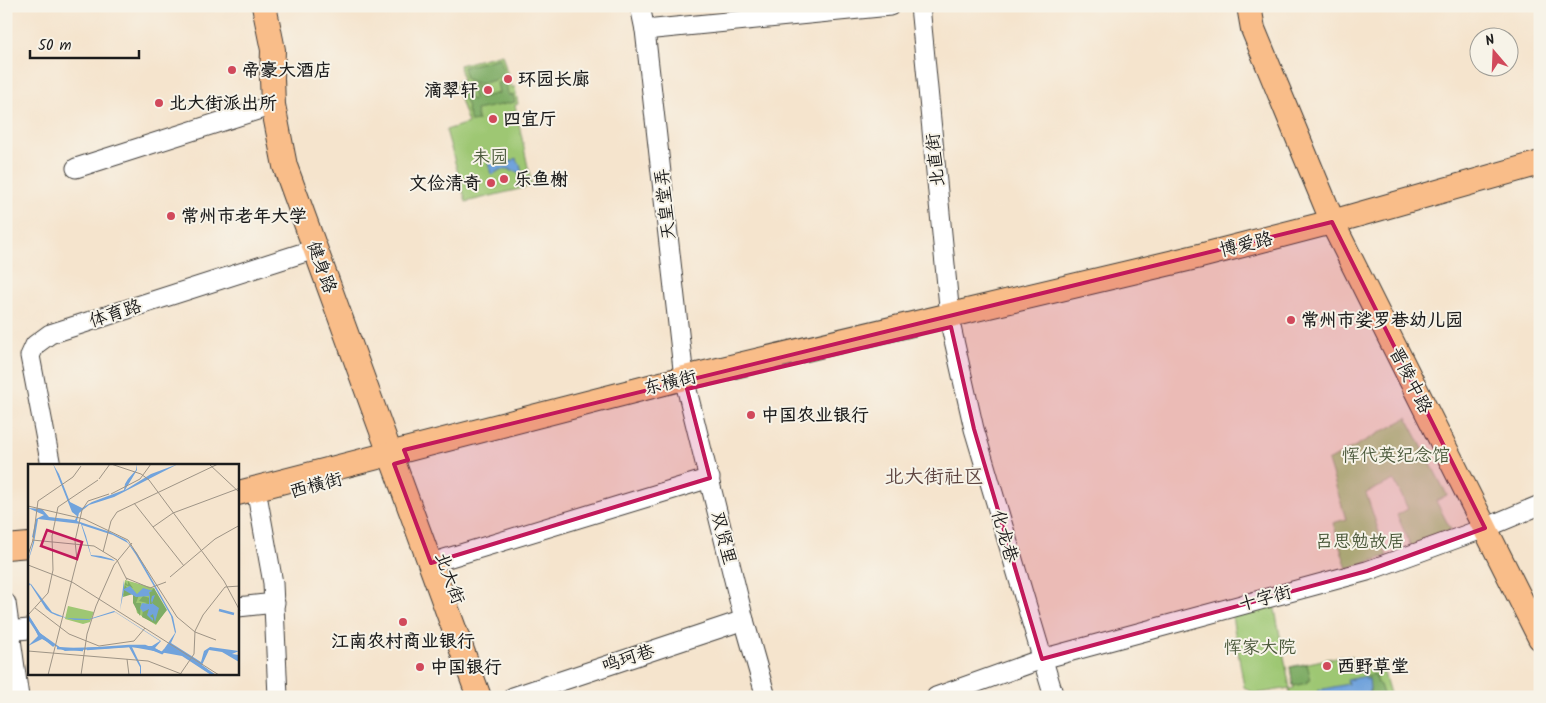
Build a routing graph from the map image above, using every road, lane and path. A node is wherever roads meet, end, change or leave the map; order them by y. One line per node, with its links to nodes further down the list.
1 (264, 6): 8 (main road, 健身路)
2 (278, 6): 15 (main road, 健身路)
3 (640, 6): 7 (street, 天皇堂弄)
4 (890, 6): 7 (street)
5 (920, 6): 13 (street, 北直街)
6 (1249, 6): 11 (main road, 晋陵中路)
7 (645, 30): 14 (street, 天皇堂弄)
8 (273, 105): 10 (street); 12 (main road, 健身路)
9 (1540, 163): 11 (main road, 博爱路)
10 (76, 168)
11 (1334, 226): 13 (main road, 博爱路); 20 (main road, 晋陵中路)
12 (315, 249): 15 (main road, 健身路); 16 (street, 体育路)
13 (951, 321): 14 (main road, 东横街); 33 (street, 化龙巷)
14 (686, 383): 15 (main road, 东横街); 17 (street, 双贤里)
15 (399, 457): 18 (main road, 西横街); 25 (main road, 北大街)
16 (51, 464)
17 (710, 478): 25 (street); 29 (street, 双贤里)
18 (244, 499): 27 (street)
19 (1540, 505): 20 (street, 十字街)
20 (1485, 528): 32 (main road, 晋陵中路); 33 (street, 十字街)
21 (28, 534): 22 (main road)
22 (6, 536)
23 (28, 545): 24 (main road)
24 (6, 547)
25 (437, 561): 36 (main road, 北大街); 37 (main road, 北大街)
26 (6, 603): 31 (street)
27 (275, 603): 28 (street); 35 (street)
28 (239, 607)
29 (744, 620): 38 (street, 鸣珂巷); 39 (street, 双贤里)
30 (28, 629): 31 (street)
31 (8, 631): 34 (street)
32 (1540, 638)
33 (1042, 659): 40 (street, 十字街); 41 (street, 化龙巷)
34 (18, 697)
35 (278, 697)
36 (479, 697)
37 (492, 697)
38 (513, 697)
39 (766, 697)
40 (936, 697)
41 (1054, 697)

